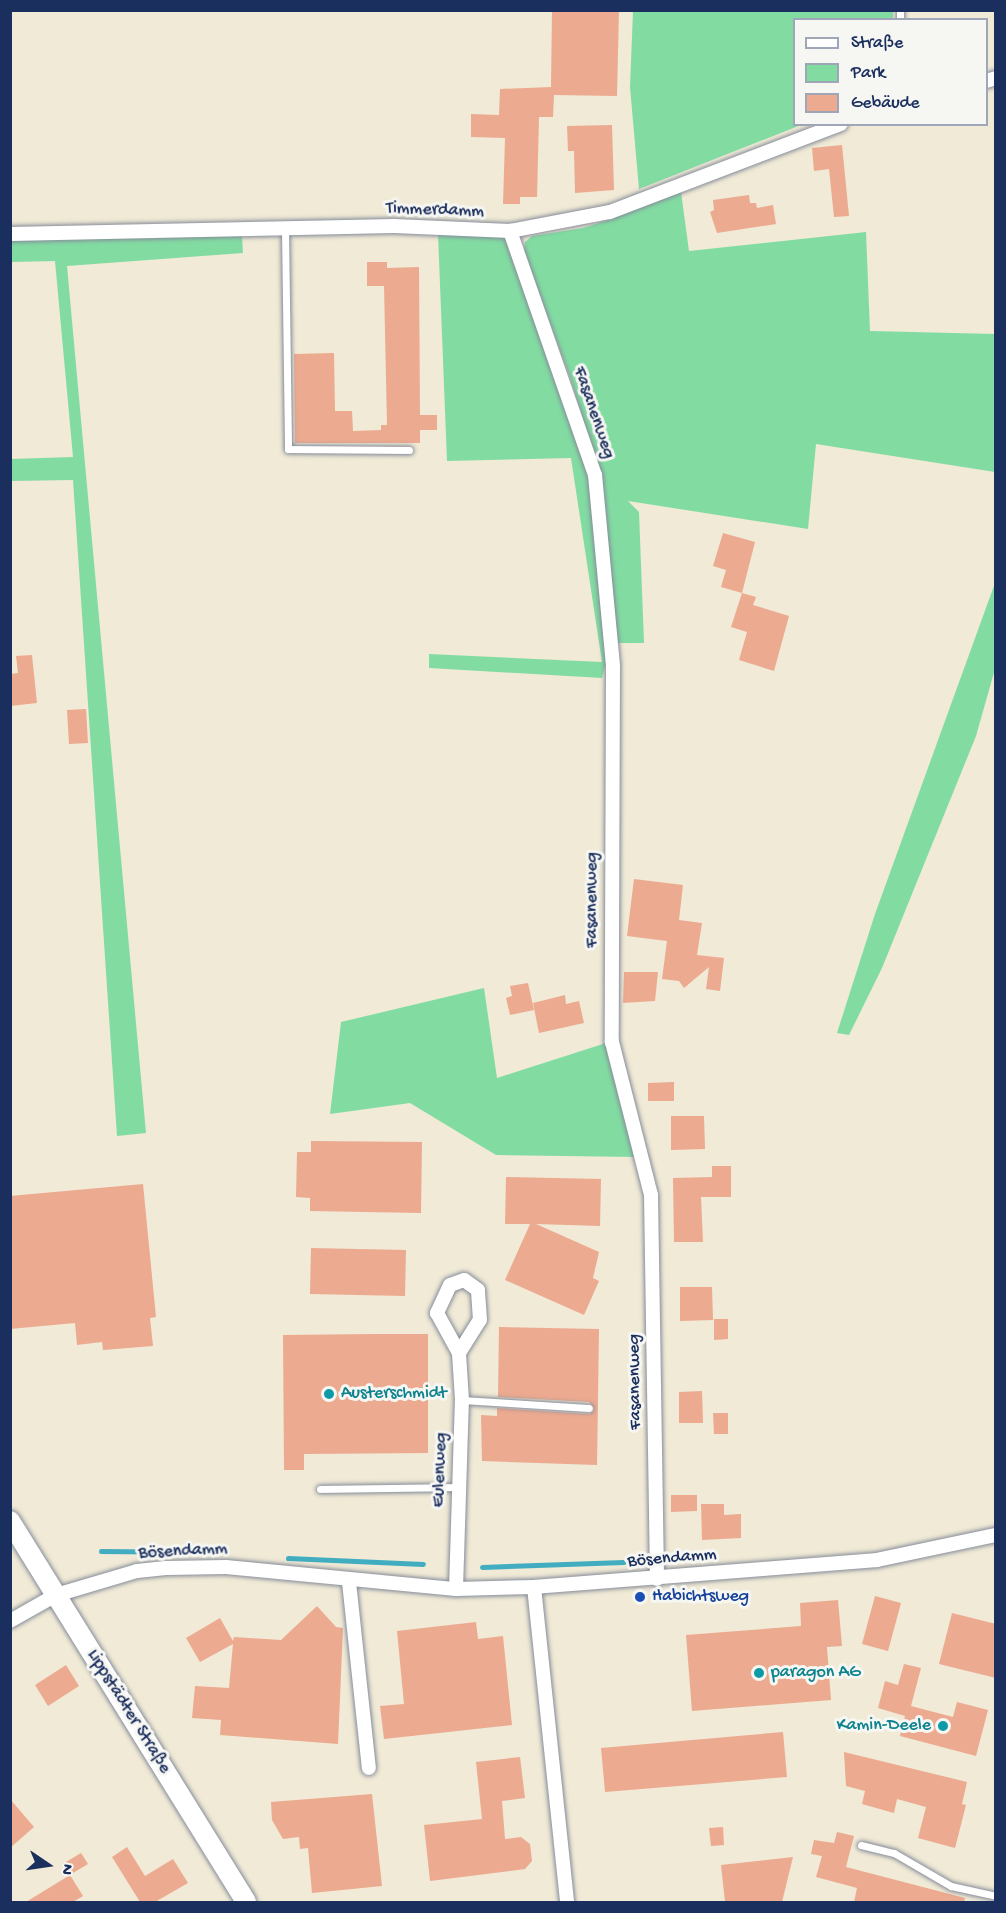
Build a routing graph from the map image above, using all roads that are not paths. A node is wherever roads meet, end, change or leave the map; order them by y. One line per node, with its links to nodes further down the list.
1 (836, 126): 3 (street, Timmerdamm)
2 (285, 229): 3 (street, Timmerdamm); 4 (street, Timmerdamm); 5 (lane)
3 (510, 231): 13 (street, Fasanenweg)
4 (10, 234)
5 (410, 450)
6 (459, 1353): 6 (street, Eulenweg); 7 (street, Eulenweg)
7 (462, 1401): 8 (lane); 9 (street, Eulenweg)
8 (589, 1408)
9 (459, 1487): 10 (lane); 16 (street, Eulenweg)
10 (320, 1488)
11 (10, 1521): 17 (main road, Lippstädter Straße)
12 (996, 1535): 13 (street, Bösendamm)
13 (657, 1579): 15 (street, Bösendamm)
14 (349, 1582): 16 (street, Bösendamm); 17 (street, Bösendamm); 19 (street)
15 (534, 1587): 16 (street, Bösendamm); 23 (street)
16 (456, 1589)
17 (56, 1595): 18 (street, Bösendamm); 22 (main road, Lippstädter Straße)
18 (10, 1621)
19 (369, 1768)
20 (861, 1845): 21 (lane)
21 (996, 1896)
22 (246, 1902)
23 (567, 1902)

